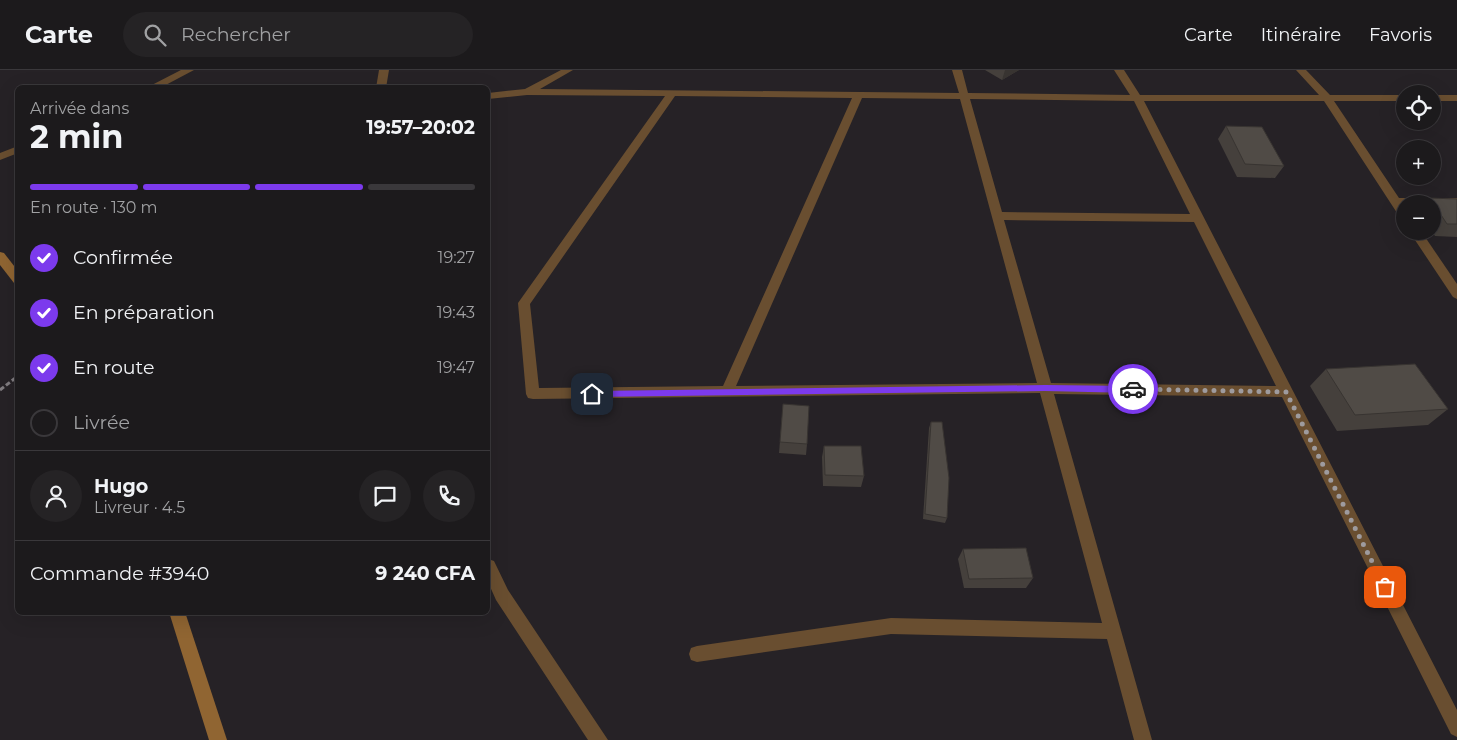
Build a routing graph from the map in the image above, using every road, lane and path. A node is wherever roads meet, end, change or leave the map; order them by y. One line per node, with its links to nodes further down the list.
1 (189, 70): 7 (street)
2 (384, 70): 8 (street)
3 (568, 70): 9 (street)
4 (957, 70): 12 (street)
5 (1119, 70): 14 (street)
6 (1300, 70): 15 (street)
7 (157, 85)
8 (382, 85)
9 (527, 92): 10 (street); 13 (street)
10 (672, 93): 11 (street); 33 (street)
11 (860, 94): 12 (street); 33 (street)
12 (964, 95): 14 (street); 24 (street)
13 (490, 96)
14 (1137, 98): 15 (street); 25 (street)
15 (1327, 98): 16 (street); 21 (street)
16 (1396, 98)
17 (1441, 98): 18 (street)
18 (1457, 98)
19 (15, 150): 20 (street)
20 (0, 157)
21 (1396, 202)
22 (1441, 202): 23 (street)
23 (1457, 202)
24 (997, 216): 25 (street); 31 (street)
25 (1198, 218): 34 (street)
26 (1422, 240): 29 (street)
27 (0, 256): 28 (main road)
28 (15, 276)
29 (1457, 294)
30 (15, 378): 32 (path)
31 (1045, 388): 33 (street); 34 (street); 37 (street)
32 (0, 390)
33 (727, 392)
34 (1286, 392): 39 (street)
35 (490, 570): 41 (street)
36 (178, 615): 40 (main road)
37 (1113, 631): 38 (street); 42 (street)
38 (697, 654)
39 (1457, 728)
40 (218, 740)
41 (599, 740)
42 (1143, 740)

